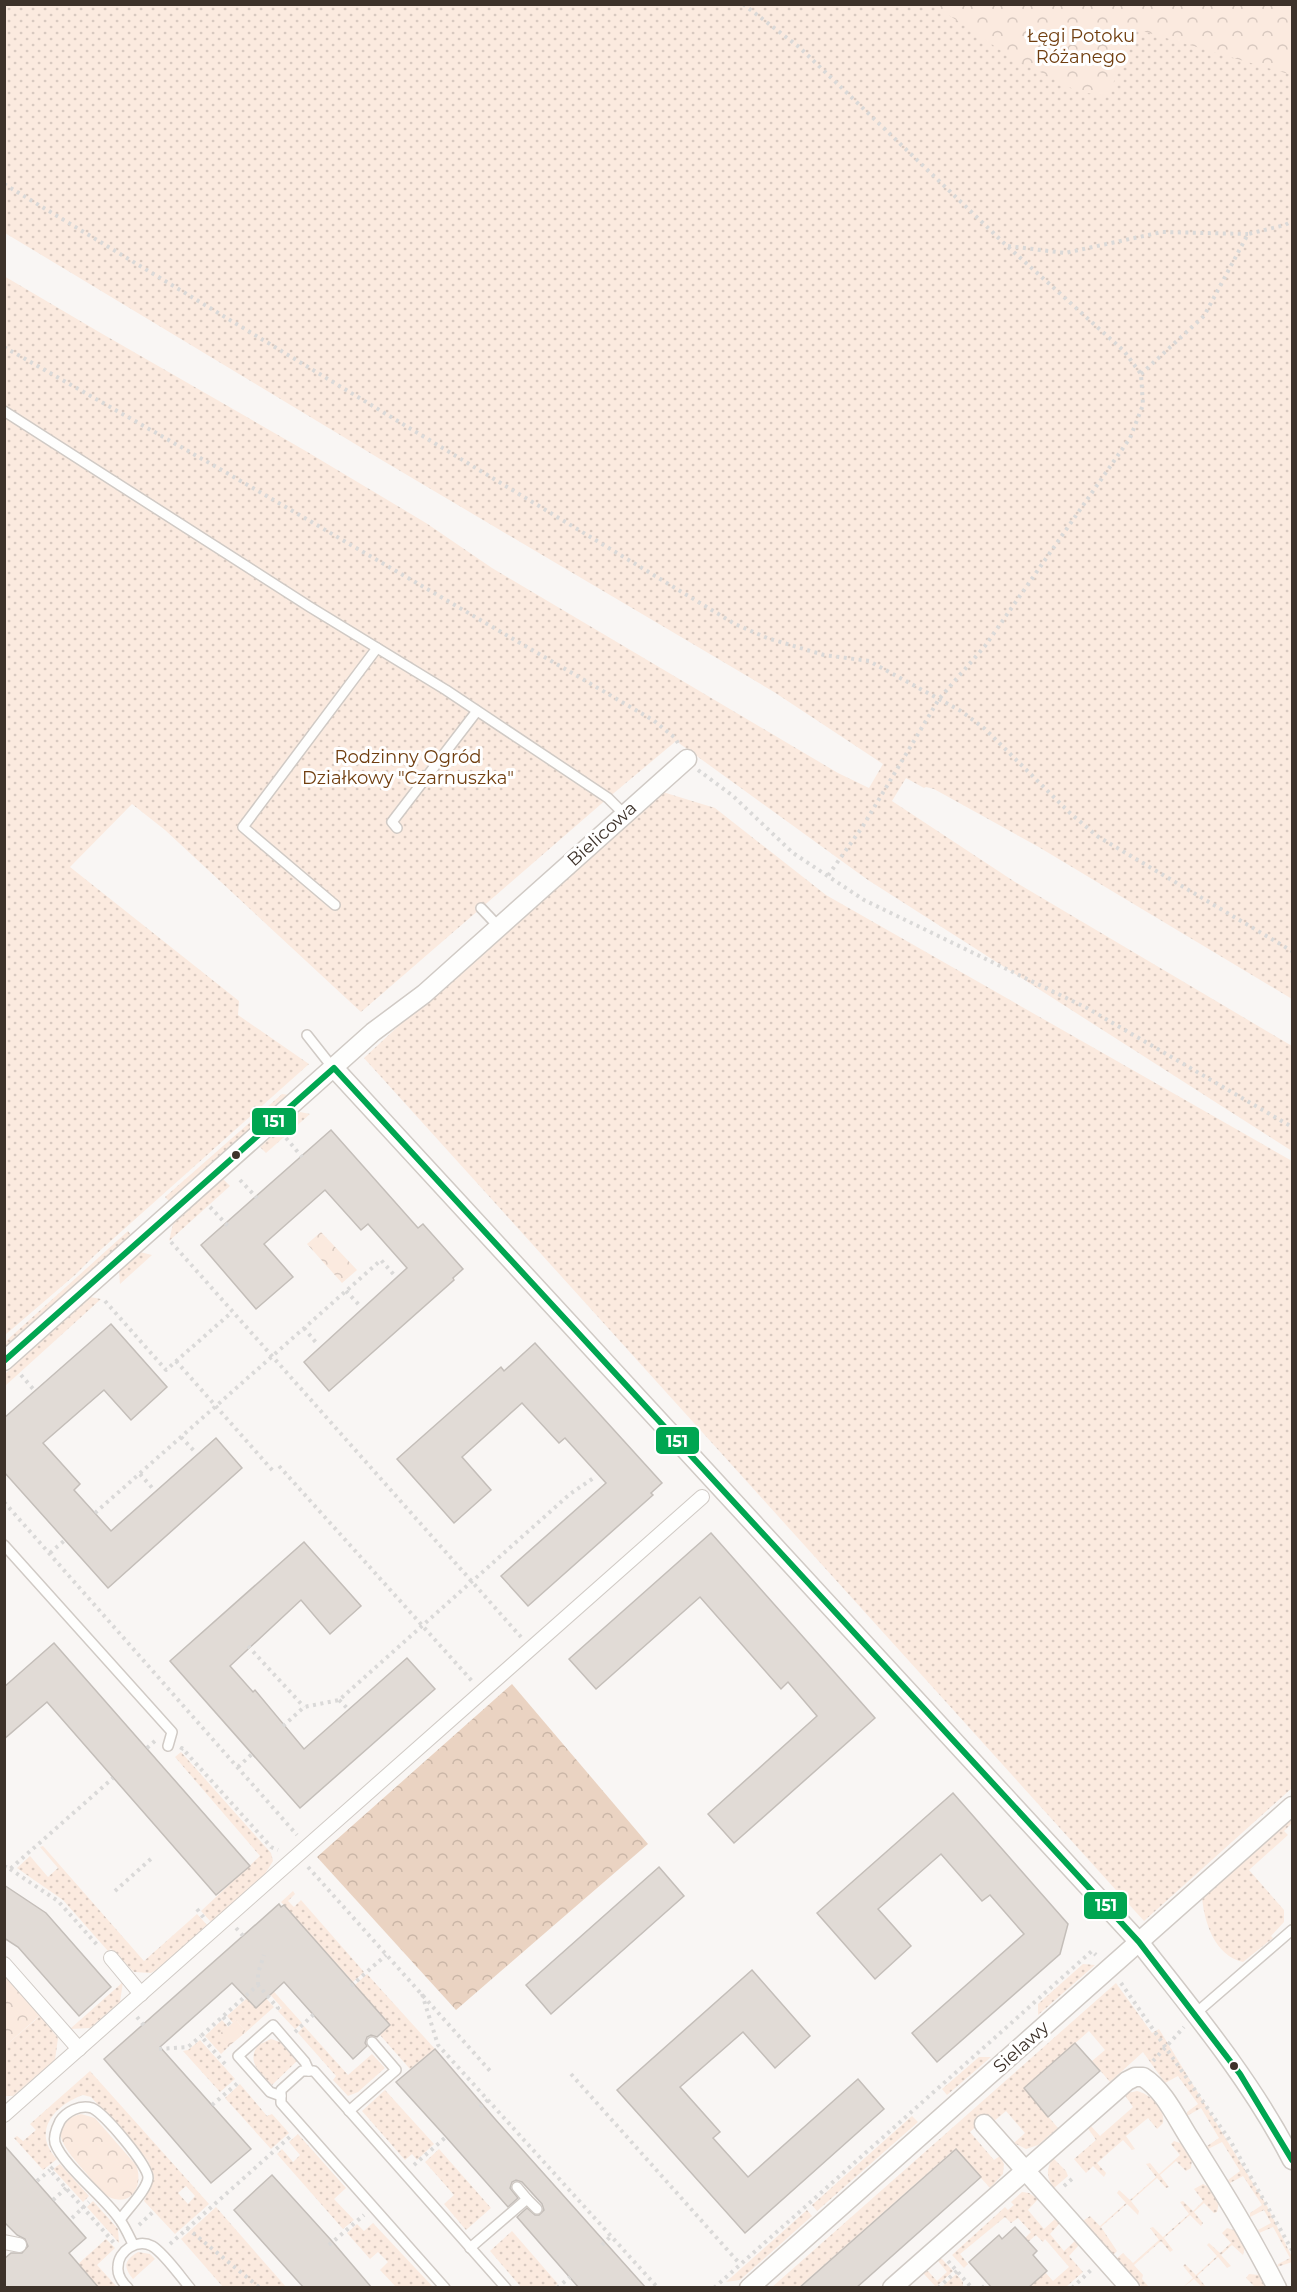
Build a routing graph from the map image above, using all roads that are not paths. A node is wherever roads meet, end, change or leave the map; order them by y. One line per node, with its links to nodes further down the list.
1 (4, 411): 2 (lane)
2 (377, 648): 3 (lane); 7 (lane)
3 (477, 711): 5 (lane); 6 (lane)
4 (687, 759): 5 (street, Bielicowa)
5 (624, 814): 9 (street, Bielicowa)
6 (398, 828)
7 (335, 905)
8 (482, 908): 9 (lane)
9 (499, 927): 11 (street, Bielicowa)
10 (306, 1035): 11 (lane)
11 (334, 1068): 12 (street, Bielicowa); 18 (street)
12 (4, 1361)
13 (702, 1497): 21 (street)
14 (4, 1545): 15 (lane)
15 (168, 1746)
16 (1293, 1806): 18 (street, Sielawy)
17 (1293, 1930): 22 (lane)
18 (1139, 1942): 22 (street); 44 (street, Sielawy)
19 (111, 1958): 21 (street)
20 (4, 1964): 24 (street)
21 (141, 1994): 24 (street)
22 (1196, 2013): 30 (street)
23 (372, 2042): 27 (lane)
24 (79, 2049): 28 (street)
25 (309, 2071): 26 (lane); 26 (lane); 27 (lane)
26 (281, 2096): 42 (lane)
27 (350, 2111): 39 (lane)
28 (4, 2115)
29 (984, 2124): 31 (street)
30 (1293, 2160)
31 (1025, 2169): 45 (street); 46 (street); 47 (street)
32 (517, 2187): 33 (lane)
33 (527, 2199): 34 (lane); 39 (lane)
34 (537, 2209)
35 (120, 2220): 35 (lane); 37 (lane)
36 (4, 2242): 38 (street)
37 (133, 2244): 40 (lane); 41 (lane)
38 (19, 2245)
39 (470, 2248): 43 (lane)
40 (128, 2288)
41 (190, 2288)
42 (445, 2288)
43 (506, 2288)
44 (749, 2288)
45 (892, 2288)
46 (1130, 2288)
47 (1277, 2288)

